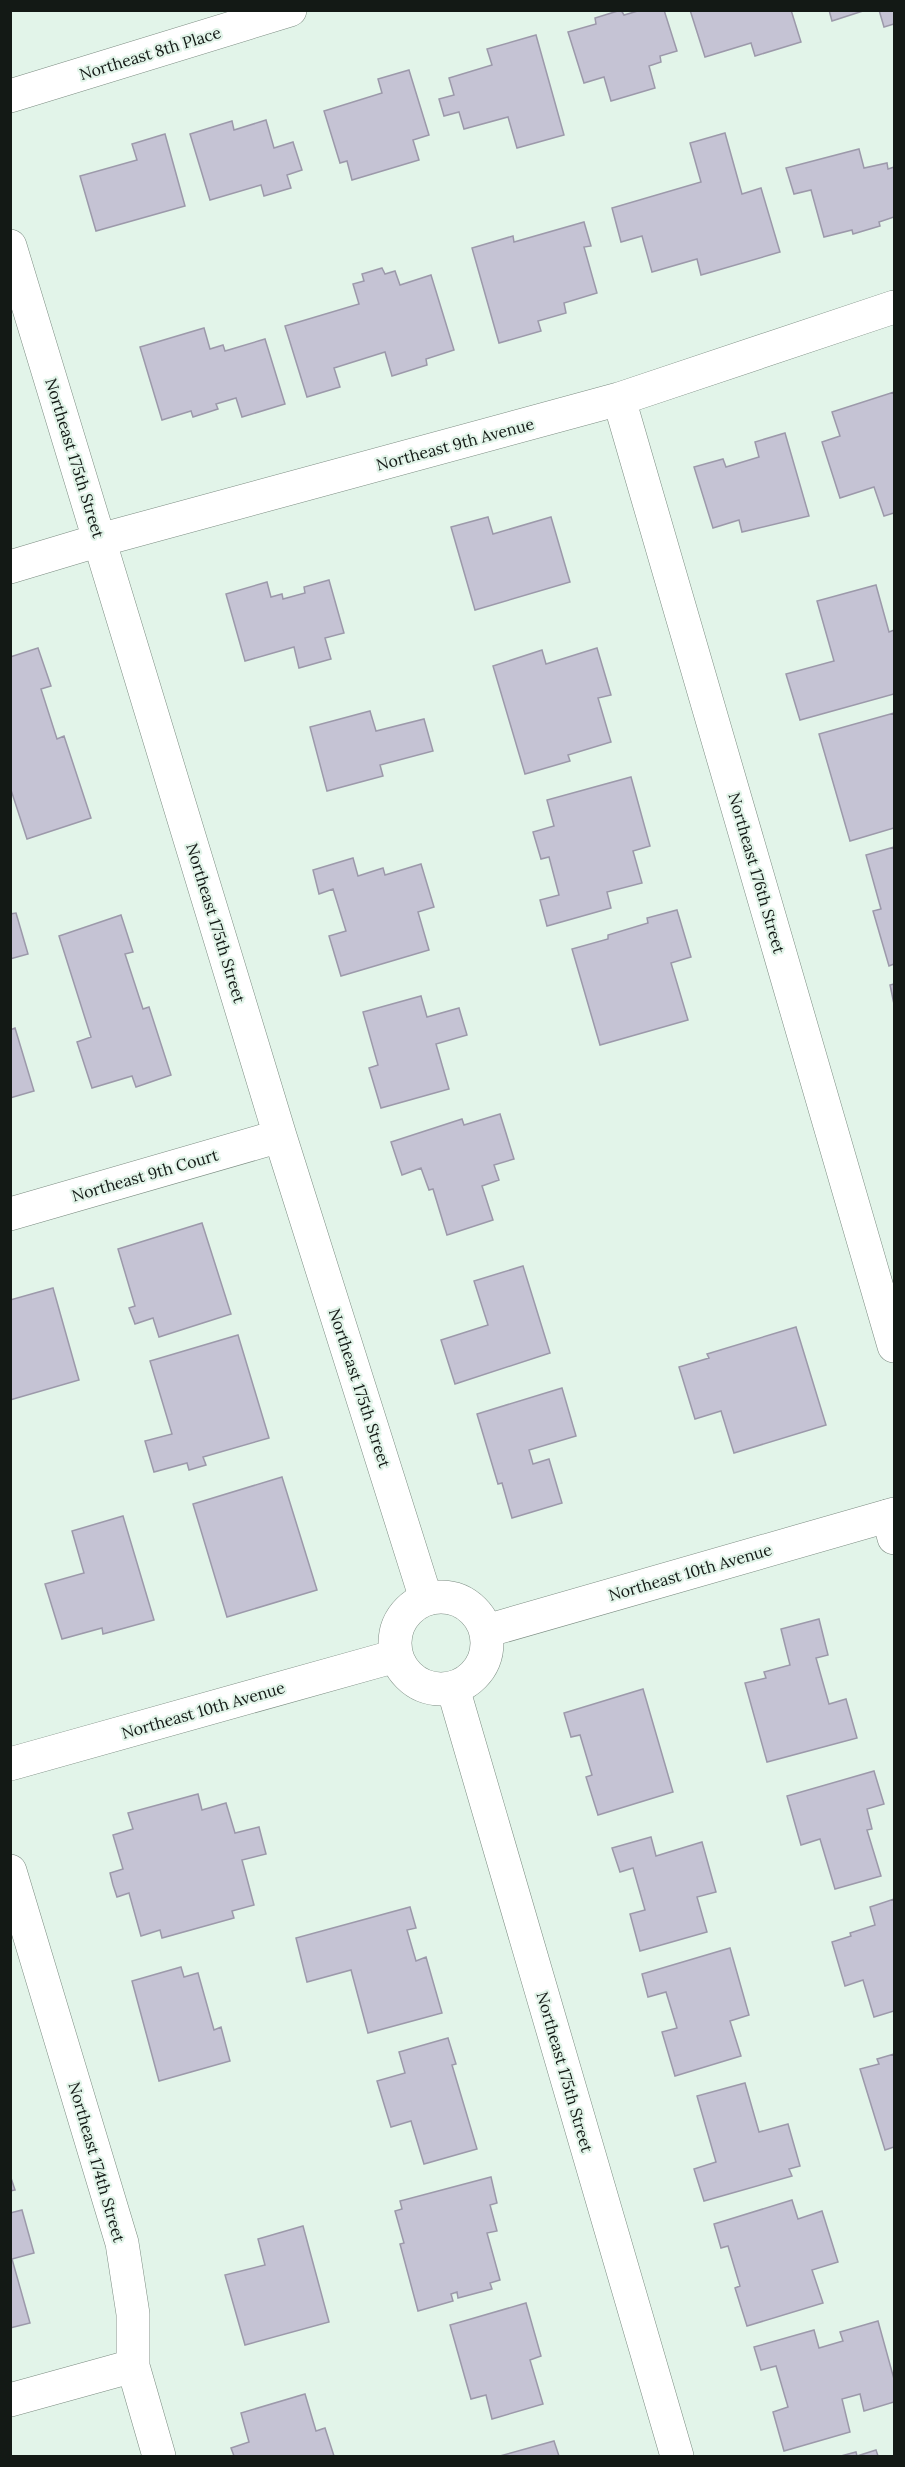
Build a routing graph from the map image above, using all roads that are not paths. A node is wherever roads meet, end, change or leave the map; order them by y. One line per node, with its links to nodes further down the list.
1 (290, 10): 2 (street, Northeast 8th Place)
2 (10, 96)
3 (10, 246): 6 (street, Northeast 175th Street)
4 (894, 307): 5 (street, Northeast 9th Avenue)
5 (619, 399): 6 (street, Northeast 9th Avenue); 10 (street, Northeast 176th Street)
6 (100, 540): 7 (street, Northeast 9th Avenue); 8 (street, Northeast 175th Street)
7 (10, 567)
8 (280, 1136): 9 (street, Northeast 9th Court); 12 (street, Northeast 175th Street)
9 (10, 1214)
10 (894, 1346)
11 (892, 1523): 13 (street, Northeast 10th Avenue)
12 (426, 1599): 13 (street); 14 (street)
13 (486, 1631): 15 (street)
14 (396, 1656): 15 (street); 16 (street, Northeast 10th Avenue)
15 (453, 1688): 21 (street, Northeast 175th Street)
16 (10, 1764)
17 (10, 1871): 18 (street, Northeast 174th Street)
18 (133, 2366): 19 (street); 20 (street, Northeast 174th Street)
19 (10, 2400)
20 (159, 2457)
21 (677, 2457)

